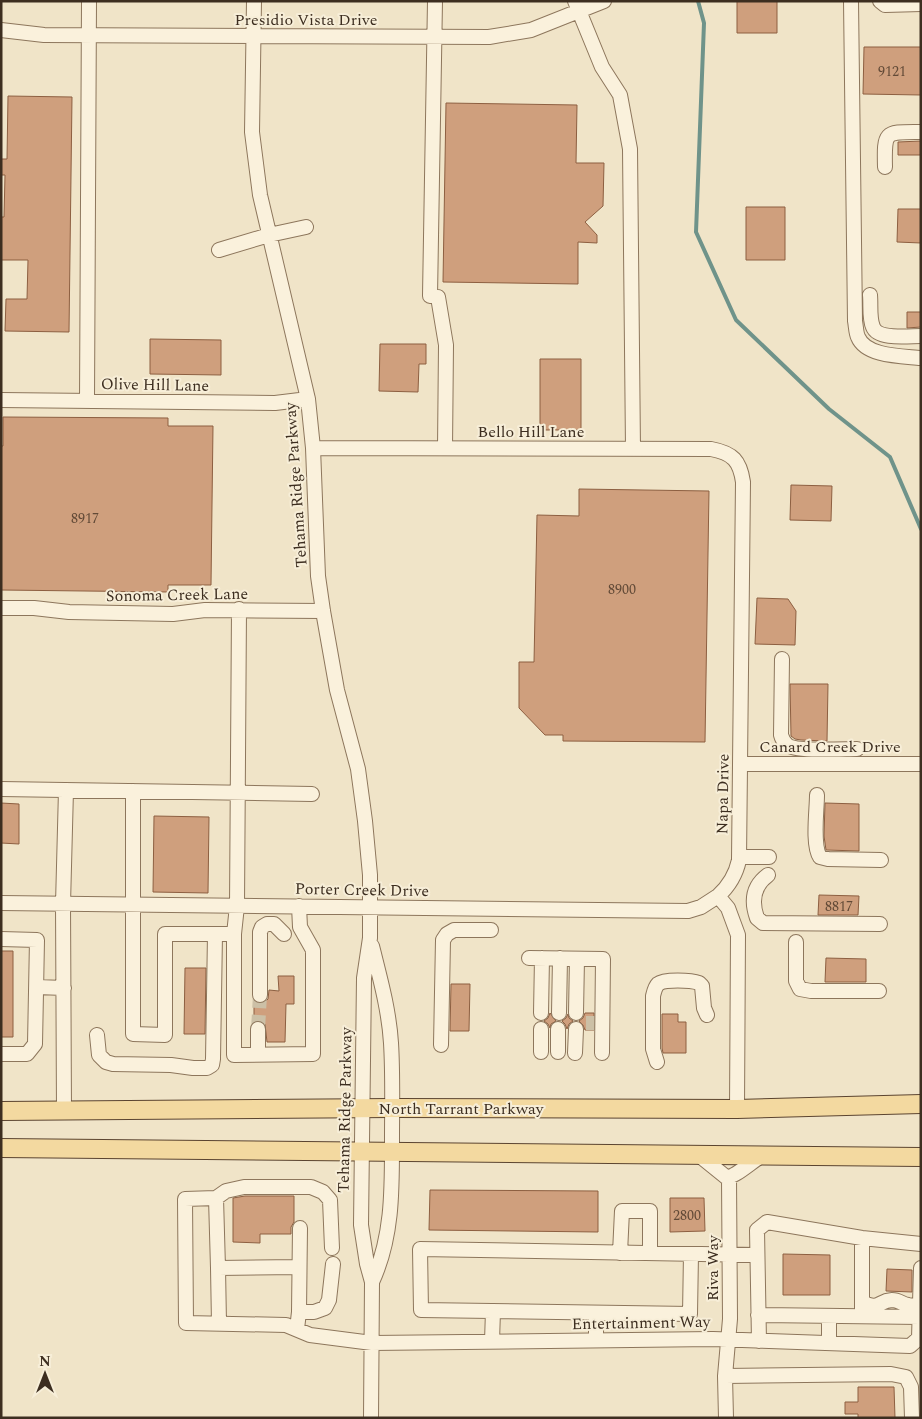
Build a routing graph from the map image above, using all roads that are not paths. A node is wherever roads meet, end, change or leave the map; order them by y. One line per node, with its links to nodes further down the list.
1 (90, 1): 10 (street)
2 (254, 1): 11 (street, Tehama Ridge Parkway)
3 (435, 1): 12 (street)
4 (604, 1): 8 (street, Presidio Vista Drive)
5 (852, 1): 20 (street)
6 (880, 1): 7 (street)
7 (921, 4)
8 (577, 6): 12 (street, Presidio Vista Drive); 26 (street)
9 (1, 30): 10 (street, Presidio Vista Drive)
10 (89, 35): 11 (street, Presidio Vista Drive); 23 (street)
11 (254, 36): 12 (street, Presidio Vista Drive); 16 (street, Tehama Ridge Parkway)
12 (434, 37): 25 (street)
13 (921, 132): 14 (street)
14 (885, 167)
15 (306, 227): 16 (street)
16 (269, 235): 17 (street); 21 (street, Tehama Ridge Parkway)
17 (219, 250)
18 (870, 295): 19 (street)
19 (921, 336)
20 (921, 358)
21 (308, 399): 23 (street, Olive Hill Lane); 24 (street, Tehama Ridge Parkway)
22 (1, 400): 23 (street, Olive Hill Lane)
23 (87, 401)
24 (313, 448): 25 (street, Bello Hill Lane); 30 (street, Tehama Ridge Parkway)
25 (445, 448): 26 (street, Bello Hill Lane)
26 (633, 449): 27 (street, Bello Hill Lane)
27 (741, 468): 33 (street, Napa Drive)
28 (1, 608): 29 (street, Sonoma Creek Lane)
29 (239, 609): 30 (street, Sonoma Creek Lane); 38 (street)
30 (323, 611): 51 (street, Tehama Ridge Parkway)
31 (782, 659): 32 (street)
32 (857, 749)
33 (740, 764): 34 (street, Canard Creek Drive); 41 (street, Napa Drive)
34 (921, 764)
35 (1, 789): 36 (street)
36 (66, 790): 37 (street); 47 (street)
37 (133, 791): 38 (street); 48 (street)
38 (238, 792): 39 (street); 49 (street)
39 (312, 794)
40 (817, 795): 43 (street)
41 (739, 857): 42 (street); 45 (street, Napa Drive)
42 (769, 857)
43 (881, 860)
44 (768, 875): 52 (street)
45 (718, 896): 51 (street, Porter Creek Drive); 88 (street)
46 (1, 903): 47 (street, Porter Creek Drive)
47 (63, 904): 48 (street, Porter Creek Drive); 64 (street)
48 (134, 905): 49 (street, Porter Creek Drive); 54 (street)
49 (237, 906): 50 (street, Porter Creek Drive); 55 (street)
50 (299, 906): 51 (street, Porter Creek Drive); 83 (street)
51 (370, 907): 57 (street, Tehama Ridge Parkway)
52 (880, 924)
53 (491, 930): 78 (street)
54 (215, 934): 55 (street); 77 (street)
55 (234, 934): 83 (street)
56 (284, 934): 66 (street)
57 (370, 938): 86 (street, Tehama Ridge Parkway); 87 (street, Tehama Ridge Parkway)
58 (1, 940): 63 (street)
59 (796, 942): 65 (street)
60 (560, 958): 61 (street); 67 (street); 68 (street)
61 (577, 959): 62 (street); 69 (street)
62 (598, 959): 70 (street); 76 (street)
63 (37, 988): 64 (street); 82 (street)
64 (64, 988): 90 (street)
65 (879, 991)
66 (260, 995)
67 (541, 1012)
68 (559, 1013)
69 (576, 1013)
70 (593, 1013)
71 (707, 1015): 84 (street)
72 (258, 1029): 83 (street)
73 (541, 1029): 79 (street)
74 (558, 1029): 80 (street)
75 (576, 1029): 81 (street)
76 (593, 1030)
77 (97, 1035)
78 (441, 1045)
79 (541, 1052)
80 (558, 1052)
81 (576, 1052)
82 (1, 1054)
83 (258, 1054)
84 (657, 1062)
85 (921, 1104): 88 (main road, North Tarrant Parkway)
86 (361, 1108): 87 (main road, North Tarrant Parkway); 90 (main road, North Tarrant Parkway); 92 (street, Tehama Ridge Parkway)
87 (392, 1108): 88 (main road, North Tarrant Parkway); 93 (street, Tehama Ridge Parkway)
88 (737, 1109)
89 (1, 1111): 90 (main road, North Tarrant Parkway)
90 (64, 1111)
91 (1, 1148): 92 (main road)
92 (361, 1151): 93 (main road); 112 (street, Tehama Ridge Parkway)
93 (392, 1152): 94 (main road); 112 (street, Tehama Ridge Parkway)
94 (700, 1156): 95 (main road); 97 (street)
95 (760, 1157): 96 (main road); 97 (street)
96 (921, 1157)
97 (729, 1178): 106 (street, Riva Way)
98 (216, 1198): 102 (street); 110 (street); 121 (street, Entertainment Way)
99 (300, 1228): 109 (street)
100 (862, 1238): 101 (street); 107 (street); 113 (street)
101 (921, 1244)
102 (332, 1248)
103 (620, 1253): 104 (street); 104 (street); 114 (street)
104 (650, 1254): 105 (street)
105 (691, 1254): 106 (street); 117 (street)
106 (730, 1255): 107 (street); 123 (street, Riva Way)
107 (756, 1255): 118 (street)
108 (333, 1264): 116 (street)
109 (299, 1267): 110 (street); 116 (street)
110 (218, 1268): 121 (street)
111 (921, 1268): 115 (street)
112 (372, 1282): 127 (street, Tehama Ridge Parkway)
113 (862, 1302): 115 (street); 120 (street)
114 (493, 1311): 117 (street); 125 (street)
115 (920, 1311): 120 (street); 128 (street, Entertainment Way)
116 (299, 1312): 122 (street)
117 (596, 1313): 124 (street)
118 (758, 1315): 119 (street); 126 (street)
119 (828, 1316): 120 (street); 128 (street)
120 (862, 1316)
121 (219, 1323): 122 (street, Entertainment Way)
122 (297, 1329): 127 (street, Entertainment Way)
123 (728, 1339): 124 (street, Entertainment Way); 126 (street, Entertainment Way); 129 (street, Riva Way)
124 (596, 1340): 125 (street, Entertainment Way)
125 (492, 1341): 127 (street, Entertainment Way)
126 (759, 1341): 128 (street, Entertainment Way)
127 (372, 1343): 130 (street, Tehama Ridge Parkway)
128 (829, 1343)
129 (725, 1376): 131 (street, Riva Way); 132 (street)
130 (371, 1418)
131 (726, 1418)
132 (912, 1418)

